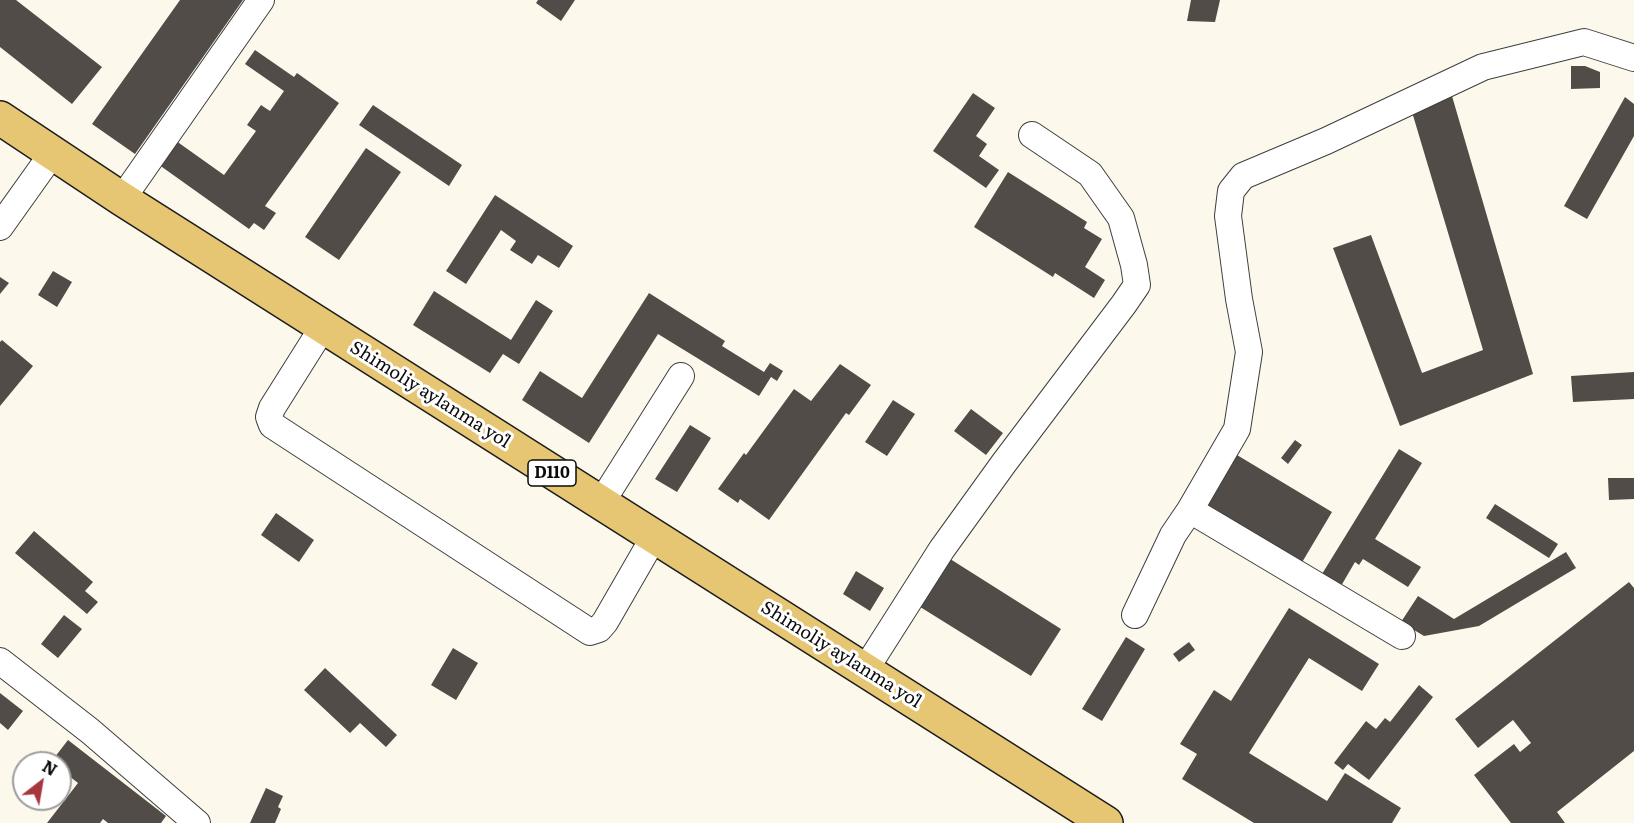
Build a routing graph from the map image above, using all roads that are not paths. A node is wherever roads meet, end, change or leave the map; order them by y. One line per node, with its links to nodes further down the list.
1 (261, 0): 6 (street)
2 (1634, 58): 11 (street)
3 (0, 118): 5 (main road, Shimoliy aylanma yoʻl / D110)
4 (1032, 135): 16 (street)
5 (52, 154): 6 (main road, Shimoliy aylanma yoʻl / D110); 7 (street)
6 (122, 199): 8 (main road, Shimoliy aylanma yoʻl / D110)
7 (0, 227)
8 (323, 327): 10 (main road, Shimoliy aylanma yoʻl / D110); 12 (street)
9 (681, 376): 10 (street)
10 (601, 503): 12 (main road, Shimoliy aylanma yoʻl / D110)
11 (1190, 510): 13 (street); 14 (street)
12 (654, 537): 16 (main road, Shimoliy aylanma yoʻl / D110)
13 (1136, 615)
14 (1402, 636)
15 (0, 661): 17 (street)
16 (865, 670): 18 (main road, Shimoliy aylanma yoʻl / D110)
17 (197, 823)
18 (1106, 823)

